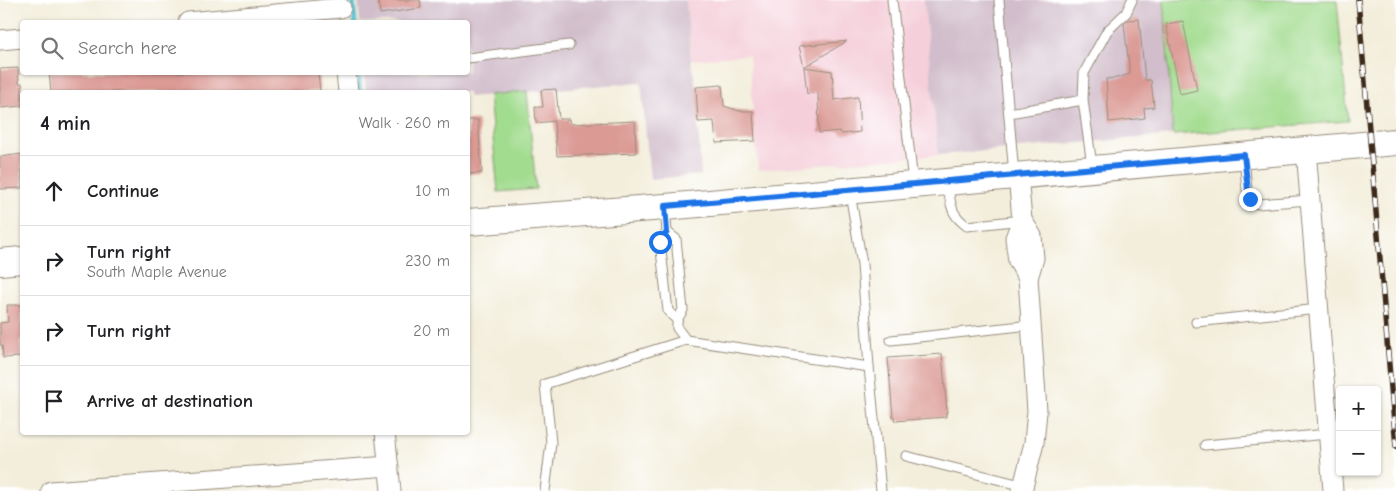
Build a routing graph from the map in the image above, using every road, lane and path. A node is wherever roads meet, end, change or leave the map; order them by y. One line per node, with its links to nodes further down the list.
1 (892, 0): 20 (lane)
2 (999, 0): 13 (lane)
3 (1132, 0): 12 (lane)
4 (342, 10): 5 (street)
5 (214, 20)
6 (20, 38): 7 (street)
7 (0, 40)
8 (570, 45): 9 (lane)
9 (470, 58)
10 (349, 75): 11 (street)
11 (348, 90)
12 (1083, 100): 13 (lane); 17 (lane)
13 (1009, 113): 18 (lane)
14 (1396, 142): 15 (main road)
15 (1306, 149): 16 (main road); 22 (street)
16 (1244, 155): 17 (main road); 22 (lane)
17 (1092, 168): 18 (main road)
18 (1016, 175): 19 (main road); 24 (street)
19 (947, 181): 20 (main road); 24 (lane)
20 (914, 184): 21 (main road)
21 (849, 190): 23 (main road); 34 (lane)
22 (1310, 200): 28 (street)
23 (666, 219): 25 (main road); 29 (lane); 29 (lane)
24 (1022, 220): 31 (street)
25 (470, 222)
26 (20, 260): 27 (main road)
27 (0, 262)
28 (1319, 309): 30 (lane); 35 (street)
29 (677, 320): 32 (lane)
30 (1196, 322)
31 (1031, 325): 33 (lane); 40 (street)
32 (686, 340): 34 (lane); 43 (lane)
33 (891, 340)
34 (869, 367): 44 (lane)
35 (1328, 434): 37 (lane); 45 (street)
36 (385, 435): 39 (street)
37 (1205, 445)
38 (906, 456): 40 (lane)
39 (389, 466): 41 (street); 42 (street)
40 (1023, 488)
41 (51, 491)
42 (391, 491)
43 (545, 491)
44 (881, 491)
45 (1333, 491)

